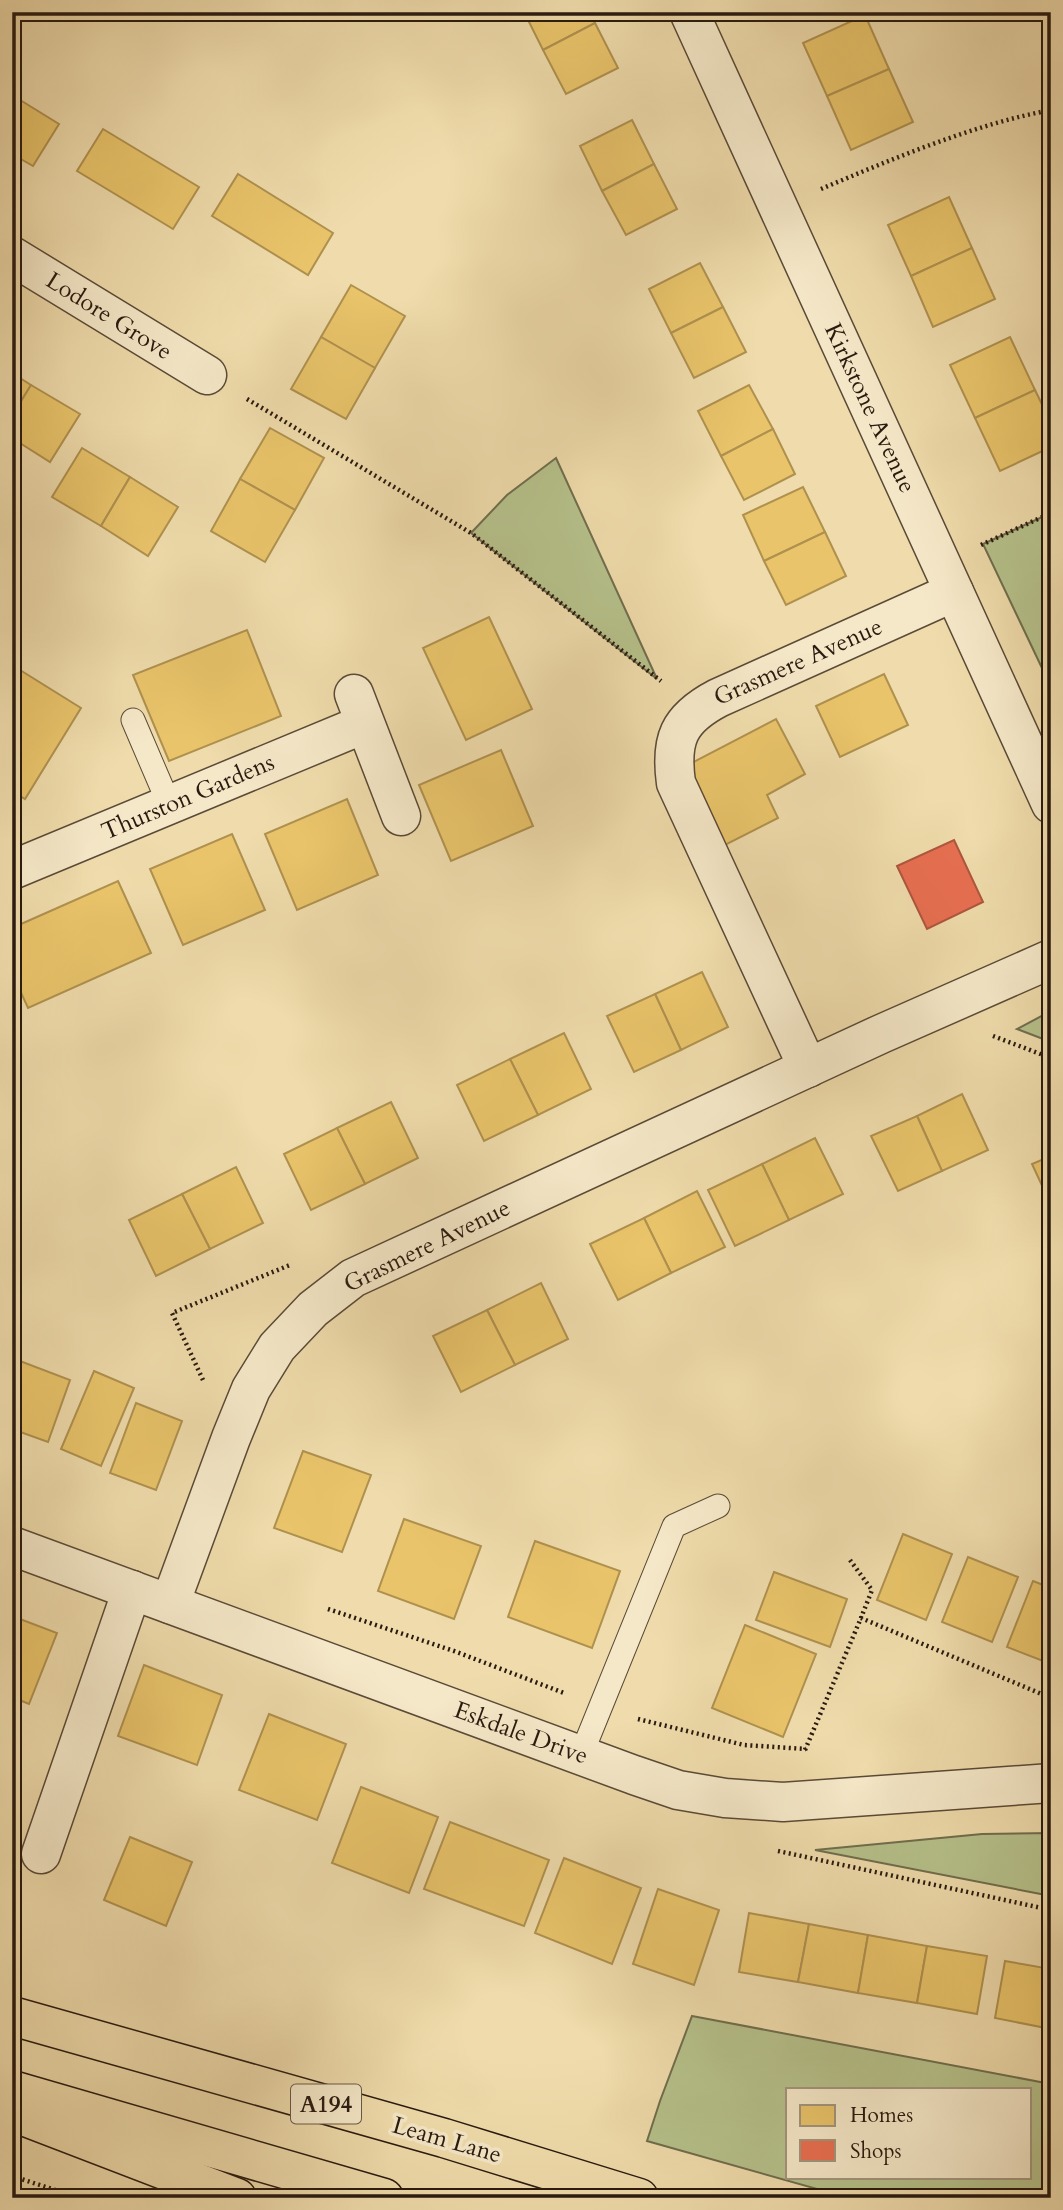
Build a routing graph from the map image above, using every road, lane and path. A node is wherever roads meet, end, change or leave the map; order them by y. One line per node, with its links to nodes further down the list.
1 (690, 12): 3 (street, Kirkstone Avenue)
2 (1051, 110): 3 (path)
3 (778, 207): 7 (street, Kirkstone Avenue)
4 (12, 256): 5 (street, Lodore Grove)
5 (207, 375): 8 (path)
6 (1051, 513): 7 (path)
7 (948, 578): 8 (street, Grasmere Avenue); 11 (street, Kirkstone Avenue)
8 (696, 709): 15 (street, Grasmere Avenue)
9 (133, 720): 10 (lane)
10 (169, 804): 12 (street, Thurston Gardens); 13 (street, Thurston Gardens)
11 (1051, 804)
12 (401, 816)
13 (12, 870)
14 (1051, 959): 15 (street, Grasmere Avenue)
15 (808, 1068): 20 (street, Grasmere Avenue)
16 (718, 1506): 24 (lane)
17 (12, 1546): 19 (street, Eskdale Drive)
18 (850, 1560): 22 (path)
19 (132, 1590): 20 (street, Eskdale Drive); 30 (street)
20 (170, 1604): 26 (street, Eskdale Drive)
21 (326, 1608): 24 (path)
22 (861, 1618): 23 (path); 25 (path)
23 (1051, 1698)
24 (601, 1707): 25 (path); 26 (lane)
25 (806, 1749): 29 (path)
26 (581, 1755): 28 (street, Eskdale Drive)
27 (1051, 1783): 29 (street, Eskdale Drive)
28 (725, 1798): 29 (street, Eskdale Drive); 31 (path)
29 (783, 1802)
30 (40, 1854)
31 (1051, 1910)
32 (12, 2015): 39 (highway, Leam Lane / A194)
33 (12, 2090): 38 (highway)
34 (12, 2112): 37 (highway)
35 (12, 2176): 36 (path)
36 (80, 2198)
37 (237, 2198)
38 (384, 2198)
39 (639, 2198)

